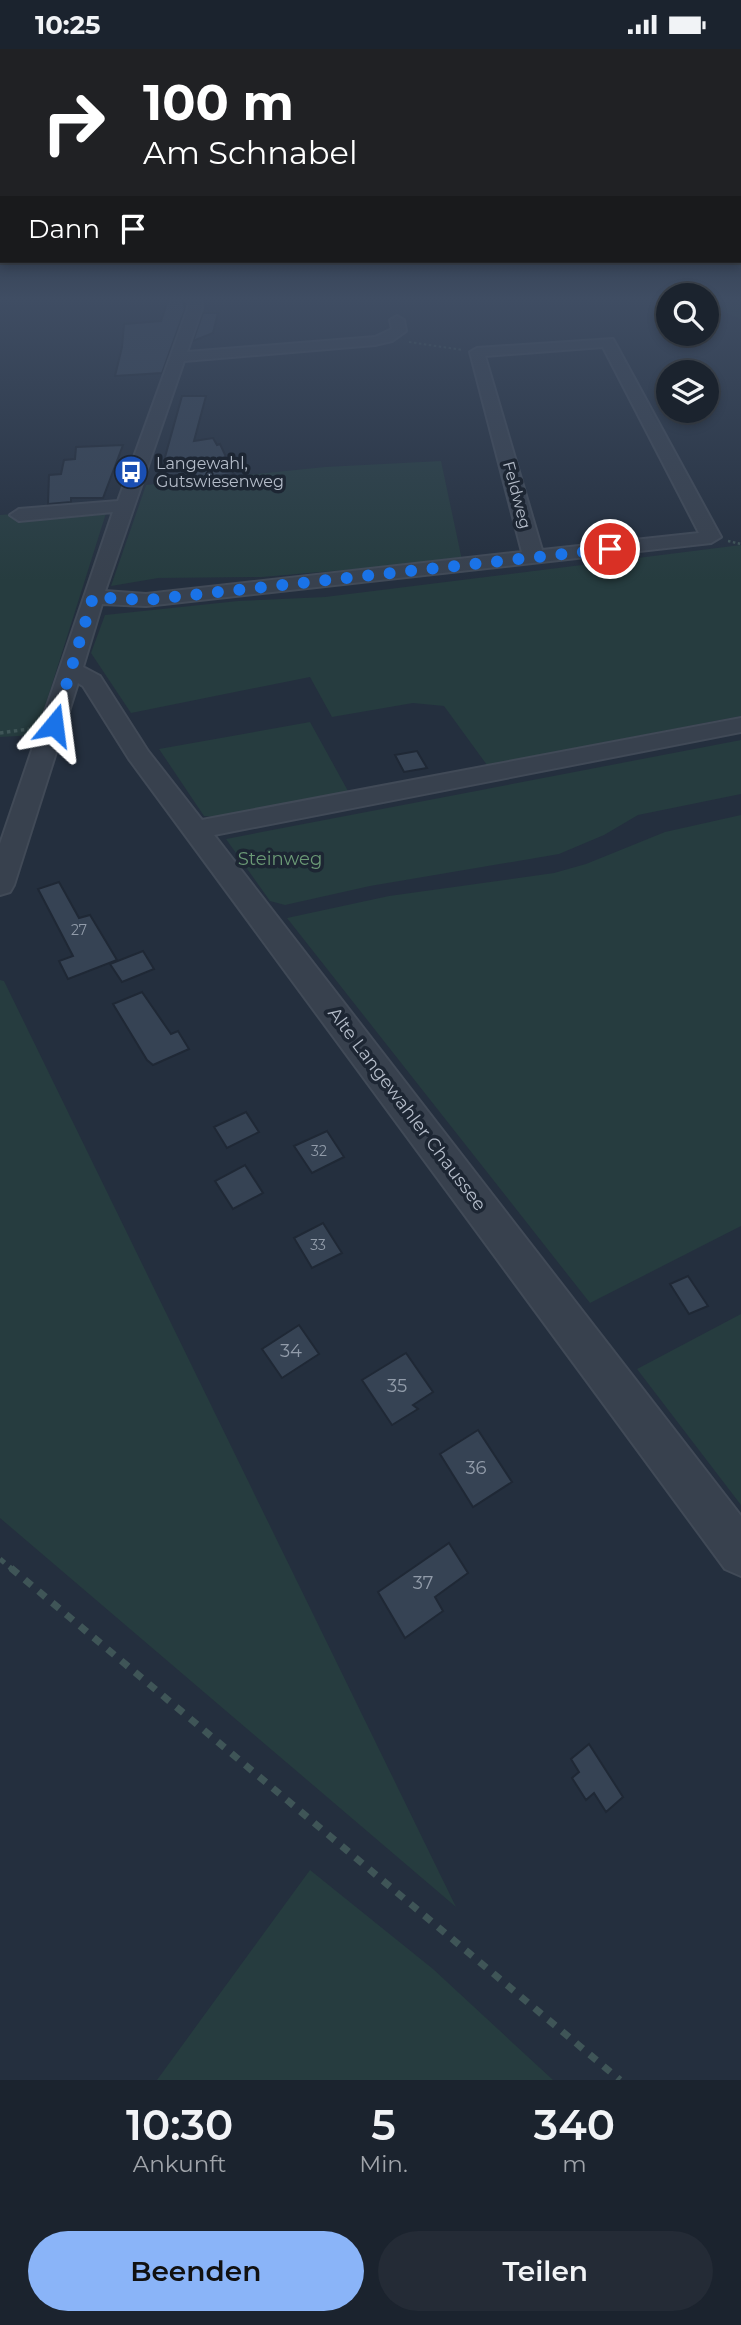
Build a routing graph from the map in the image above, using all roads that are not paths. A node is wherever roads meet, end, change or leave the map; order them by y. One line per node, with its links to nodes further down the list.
1 (163, 392): 4 (street)
2 (488, 392): 6 (street, Feldweg)
3 (634, 392): 6 (street, Feldweg)
4 (124, 506): 5 (street); 7 (street)
5 (19, 515)
6 (534, 558): 7 (street)
7 (93, 597): 8 (street)
8 (70, 669): 10 (street, Alte Langewahler Chaussee); 11 (street)
9 (741, 725): 10 (street)
10 (195, 830): 12 (street, Alte Langewahler Chaussee)
11 (0, 885)
12 (741, 1553)

